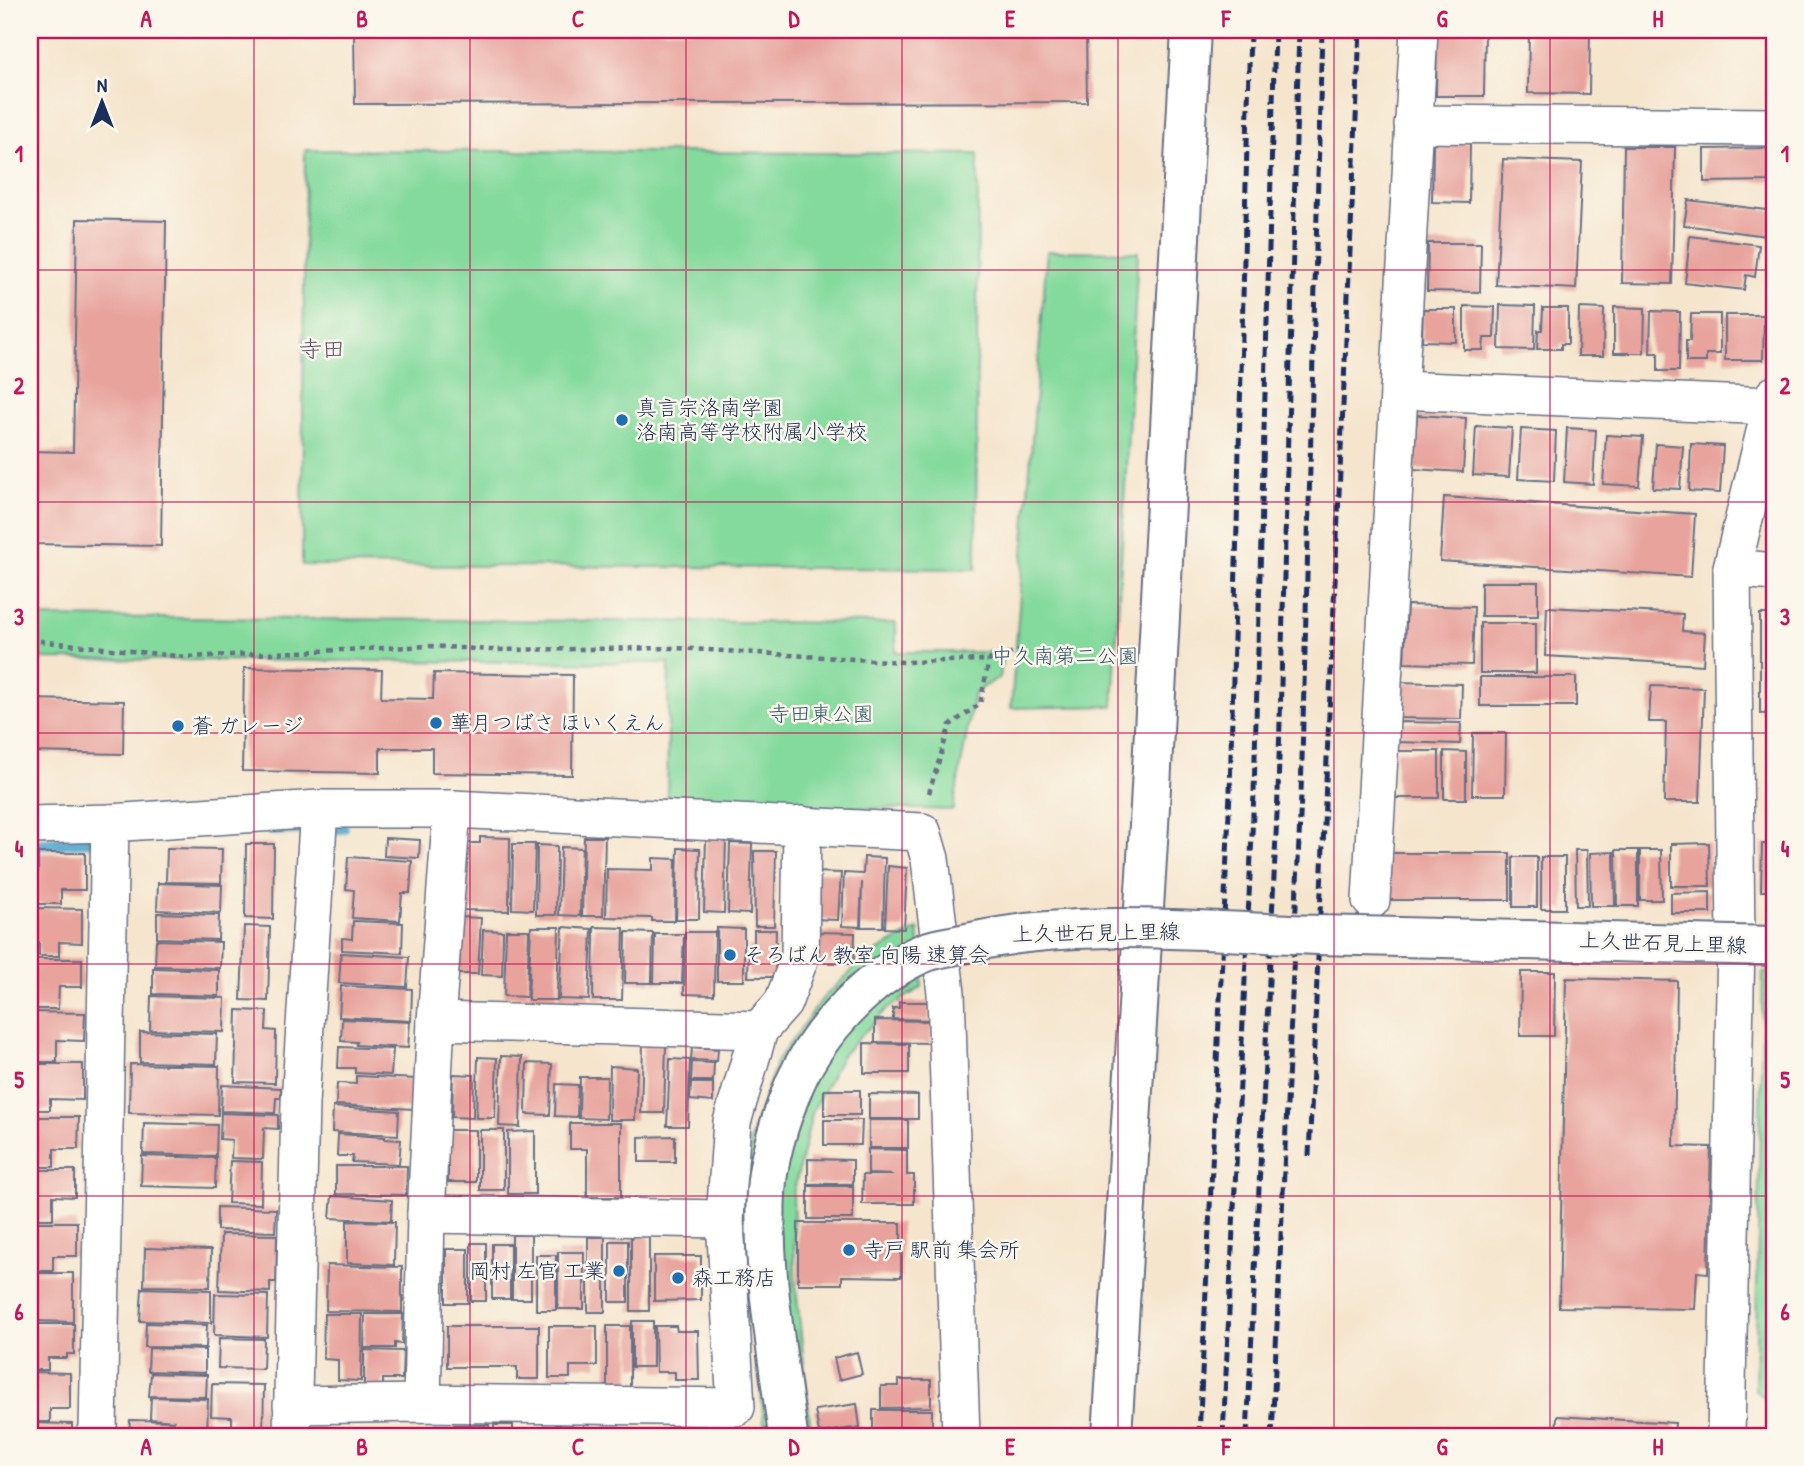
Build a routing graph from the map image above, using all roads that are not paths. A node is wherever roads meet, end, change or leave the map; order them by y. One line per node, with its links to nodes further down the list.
1 (1191, 30): 25 (street)
2 (1419, 30): 3 (street)
3 (1413, 124): 4 (street); 5 (street)
4 (1774, 127)
5 (1399, 390): 6 (street); 14 (street)
6 (1772, 400): 7 (street)
7 (1732, 568): 8 (street); 26 (street)
8 (1774, 572)
9 (319, 809): 10 (street); 11 (street); 21 (street)
10 (452, 809): 13 (street); 16 (street)
11 (110, 823): 12 (street); 22 (street)
12 (30, 825)
13 (802, 825): 17 (street); 24 (street)
14 (1371, 900)
15 (1774, 946): 23 (street, 上久世石見上里線, bridge)
16 (436, 1021): 17 (street); 18 (street)
17 (759, 1030): 19 (street)
18 (426, 1214): 19 (street); 20 (street)
19 (724, 1219): 20 (street)
20 (422, 1403): 21 (street)
21 (292, 1421)
22 (95, 1436)
23 (788, 1436)
24 (961, 1436)
25 (1112, 1436)
26 (1726, 1436)

